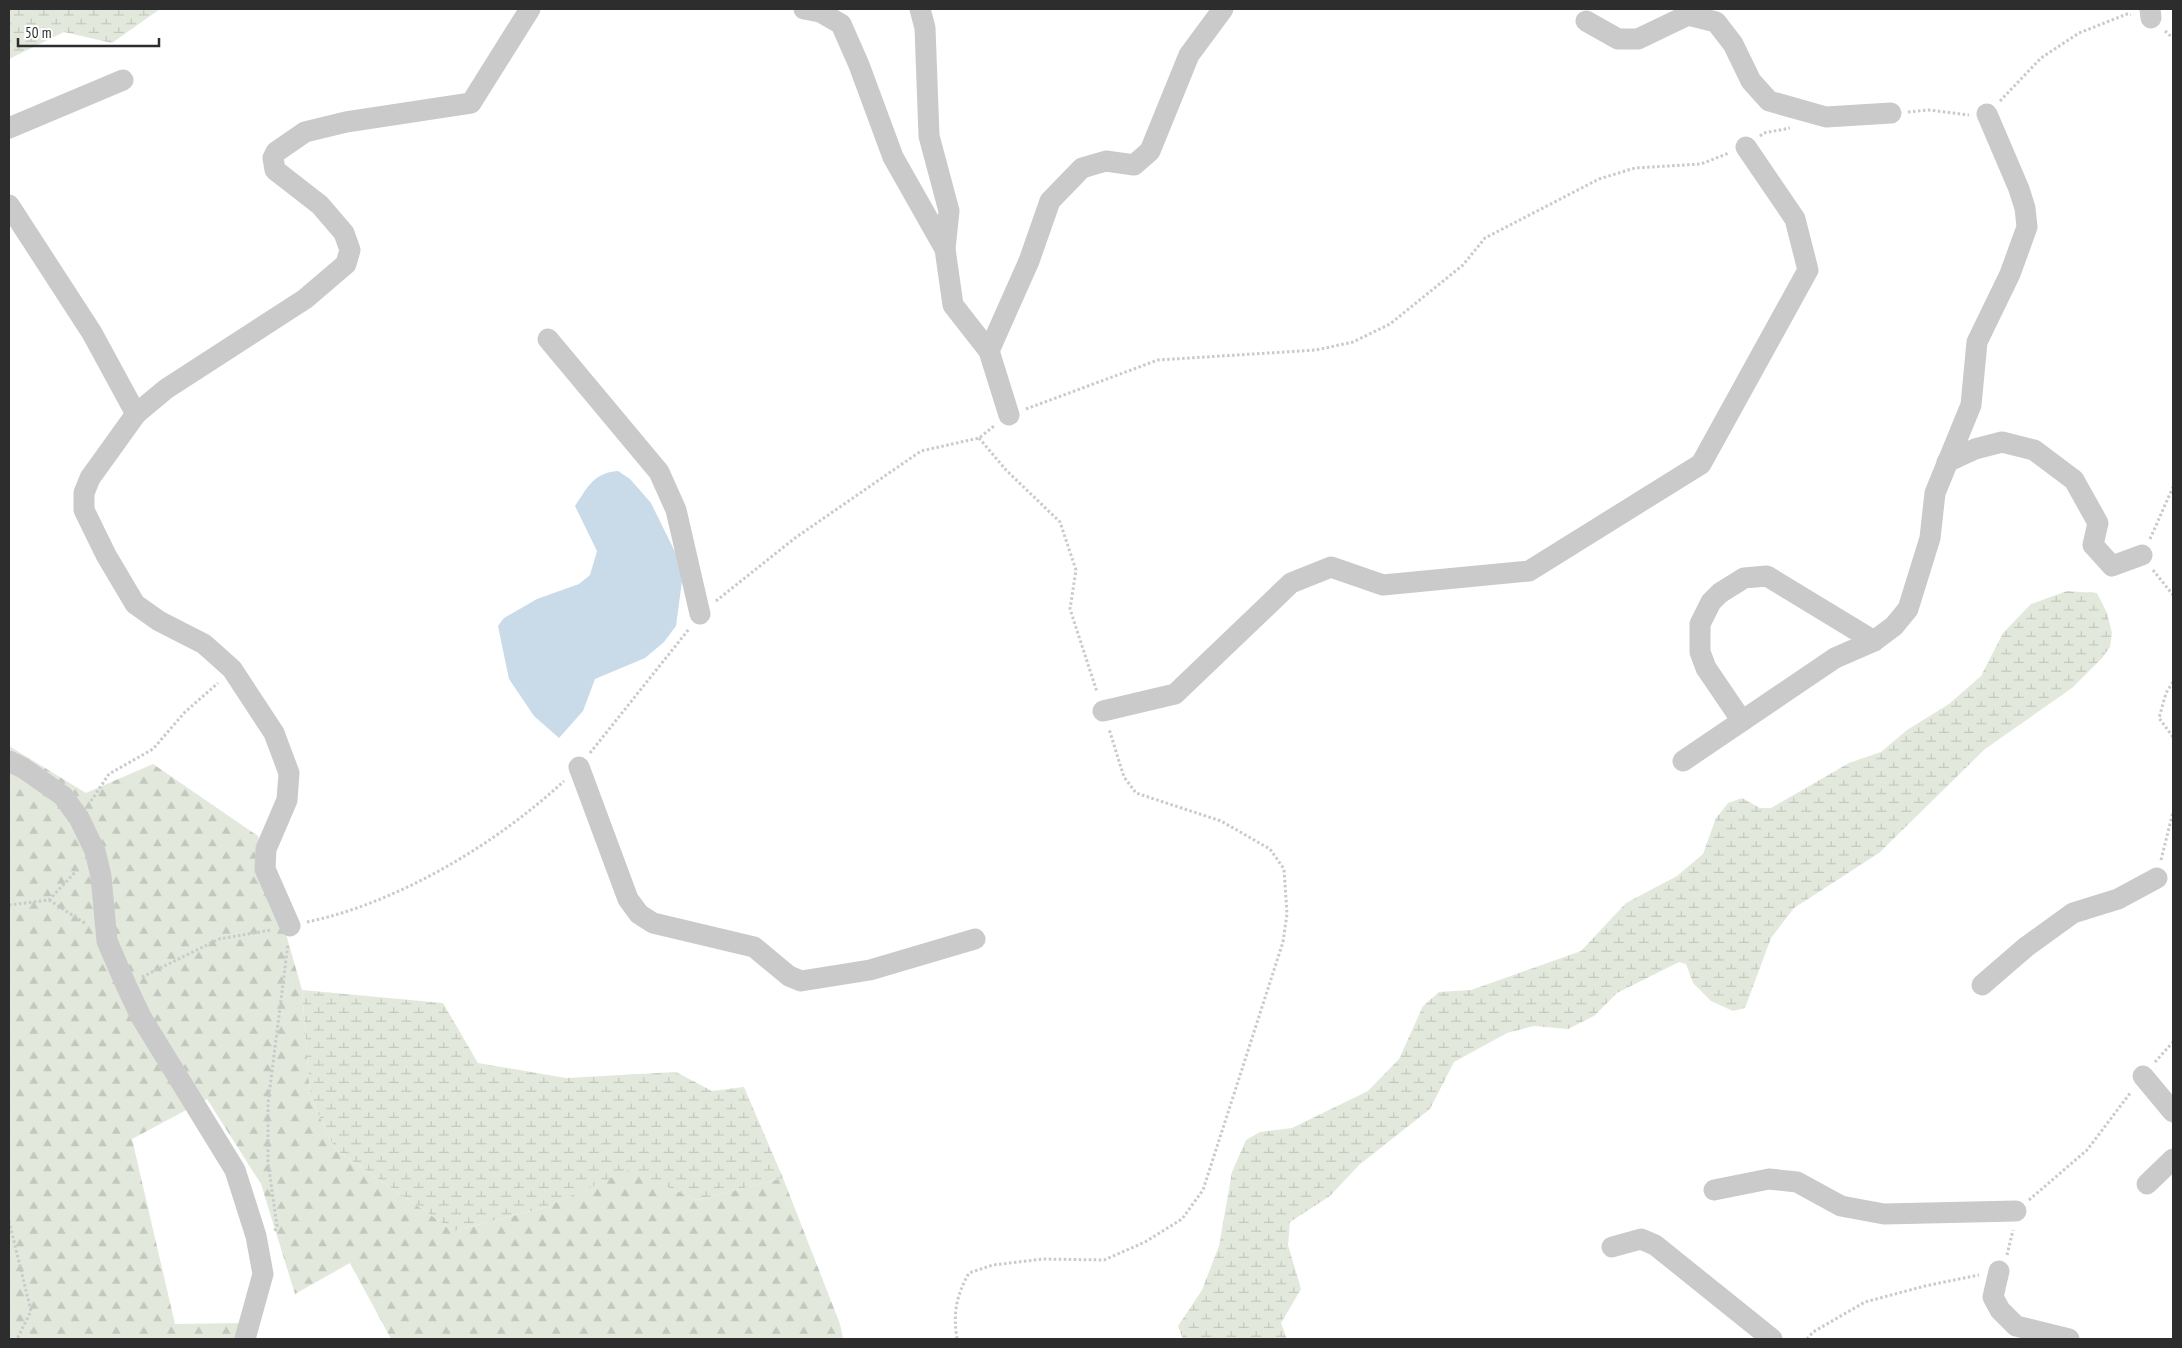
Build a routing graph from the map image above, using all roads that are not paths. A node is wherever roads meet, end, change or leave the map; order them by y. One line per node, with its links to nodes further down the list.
1 (530, 9): 15 (street)
2 (804, 9): 12 (street)
3 (920, 9): 12 (street)
4 (1223, 9): 14 (street)
5 (1586, 21): 7 (street)
6 (123, 80): 9 (street)
7 (1891, 113)
8 (1987, 114): 17 (street)
9 (9, 128)
10 (1746, 147): 21 (street)
11 (9, 205): 15 (street)
12 (945, 249): 14 (street)
13 (548, 339): 19 (street)
14 (989, 351): 16 (street)
15 (136, 414): 27 (street)
16 (1009, 415)
17 (1947, 462): 18 (street); 20 (street)
18 (2142, 555)
19 (700, 614)
20 (1874, 640): 22 (street); 22 (street)
21 (1103, 711)
22 (1742, 721): 24 (street)
23 (9, 761): 38 (street)
24 (1683, 761)
25 (579, 768): 28 (street)
26 (2157, 878): 29 (street)
27 (290, 926)
28 (975, 939)
29 (1982, 985)
30 (2144, 1076): 31 (street)
31 (2173, 1112)
32 (2173, 1159): 33 (street)
33 (2147, 1184)
34 (1714, 1190): 35 (street)
35 (2016, 1211)
36 (1612, 1247): 39 (street)
37 (1999, 1272): 40 (street)
38 (244, 1339)
39 (1772, 1339)
40 (2069, 1339)

